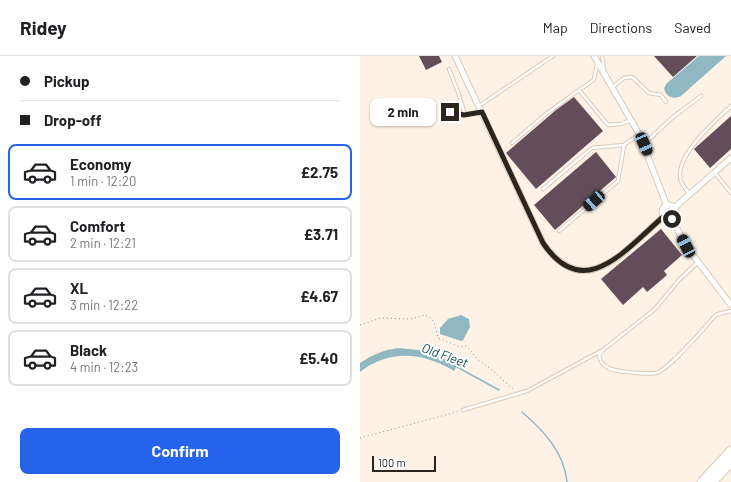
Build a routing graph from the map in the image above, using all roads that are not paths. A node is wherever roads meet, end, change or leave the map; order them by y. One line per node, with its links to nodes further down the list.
1 (455, 56): 12 (street)
2 (553, 56): 12 (lane)
3 (594, 56): 5 (street)
4 (602, 56): 7 (lane)
5 (597, 62): 7 (street); 9 (lane)
6 (449, 69): 16 (lane)
7 (605, 74): 8 (street)
8 (612, 87): 11 (lane); 17 (street)
9 (579, 90): 17 (lane); 19 (lane)
10 (701, 96): 20 (lane)
11 (666, 102)
12 (479, 106): 15 (street)
13 (731, 106): 26 (lane)
14 (450, 112): 16 (lane)
15 (482, 112): 16 (lane); 29 (street)
16 (464, 115)
17 (631, 120): 18 (street)
18 (639, 134): 20 (street); 21 (lane)
19 (512, 143)
20 (644, 144): 27 (street)
21 (624, 146): 24 (lane); 31 (lane)
22 (731, 158): 23 (street)
23 (715, 172): 25 (lane); 26 (street)
24 (543, 189)
25 (731, 193)
26 (690, 194): 28 (street)
27 (667, 206): 28 (street); 29 (street)
28 (674, 208): 30 (street)
29 (663, 217): 30 (street)
30 (672, 219): 32 (street)
31 (559, 231)
32 (699, 262): 33 (street); 35 (lane)
33 (731, 305)
34 (731, 311): 35 (lane)
35 (603, 350): 36 (lane)
36 (463, 410)
37 (731, 451): 39 (highway)
38 (731, 462): 40 (highway)
39 (702, 482)
40 (712, 482)

